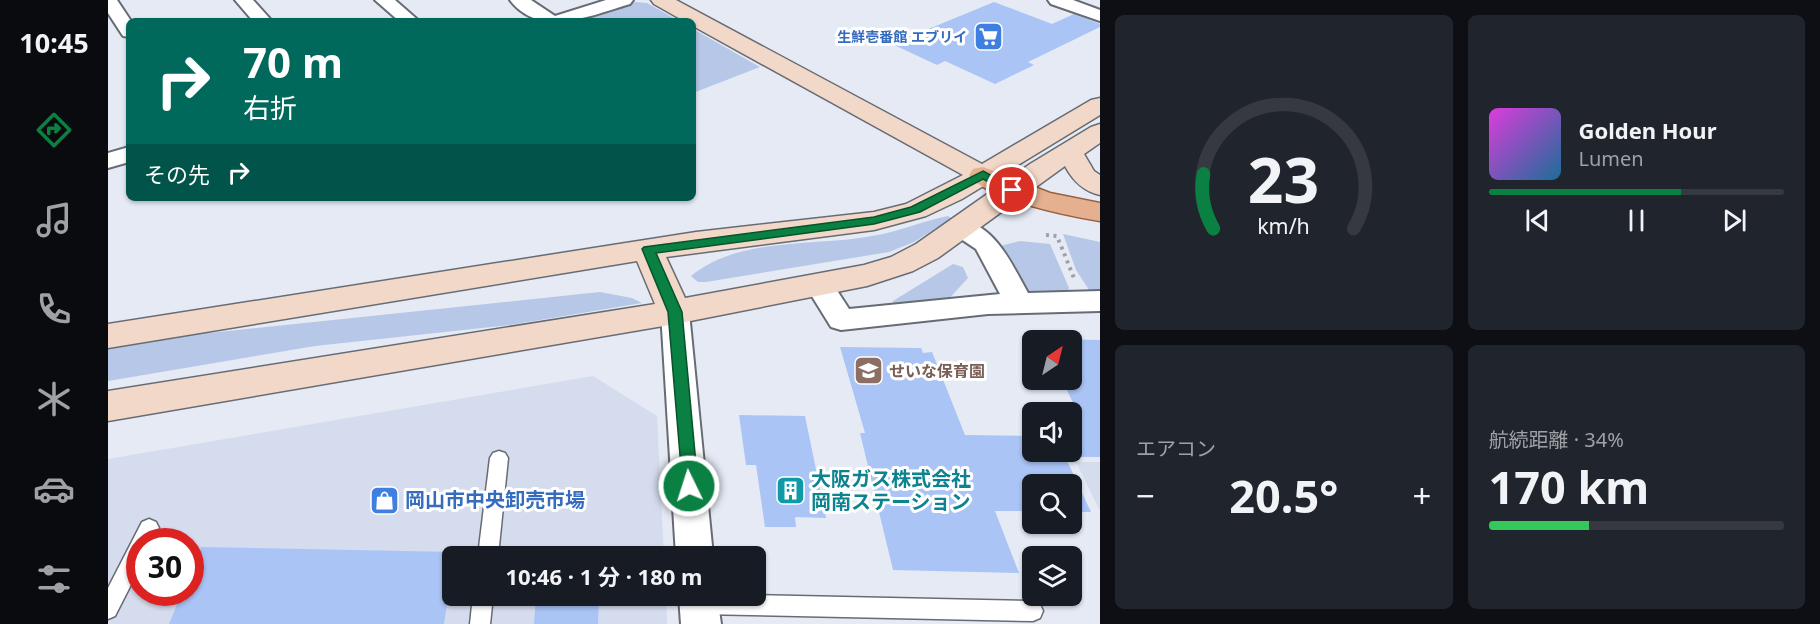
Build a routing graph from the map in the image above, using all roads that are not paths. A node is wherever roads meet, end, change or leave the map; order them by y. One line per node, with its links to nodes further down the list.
1 (108, 0): 15 (street)
2 (244, 0): 9 (street)
3 (384, 0): 10 (street)
4 (519, 0): 11 (street)
5 (624, 0): 12 (street)
6 (661, 0): 13 (street)
7 (1061, 0): 8 (street)
8 (1100, 16)
9 (260, 18)
10 (406, 18)
11 (546, 18)
12 (567, 18)
13 (694, 18)
14 (696, 19): 21 (street)
15 (126, 27)
16 (1100, 105): 21 (street)
17 (1100, 132): 18 (street)
18 (1069, 151): 22 (street); 23 (street)
19 (126, 155): 20 (street)
20 (108, 161)
21 (983, 175): 23 (main road); 26 (street)
22 (1100, 187)
23 (1012, 190): 24 (main road); 25 (street)
24 (1100, 212)
25 (961, 227): 27 (street); 29 (street)
26 (648, 249): 30 (street); 31 (street)
27 (819, 285): 29 (street); 30 (street)
28 (1092, 301): 29 (street)
29 (1019, 303)
30 (675, 312): 32 (street); 35 (street)
31 (114, 332)
32 (108, 406)
33 (499, 458): 34 (lane)
34 (489, 546)
35 (694, 546)
36 (126, 574): 39 (lane)
37 (482, 606): 41 (lane)
38 (699, 608): 40 (lane)
39 (108, 609)
40 (1033, 611)
41 (480, 624)

